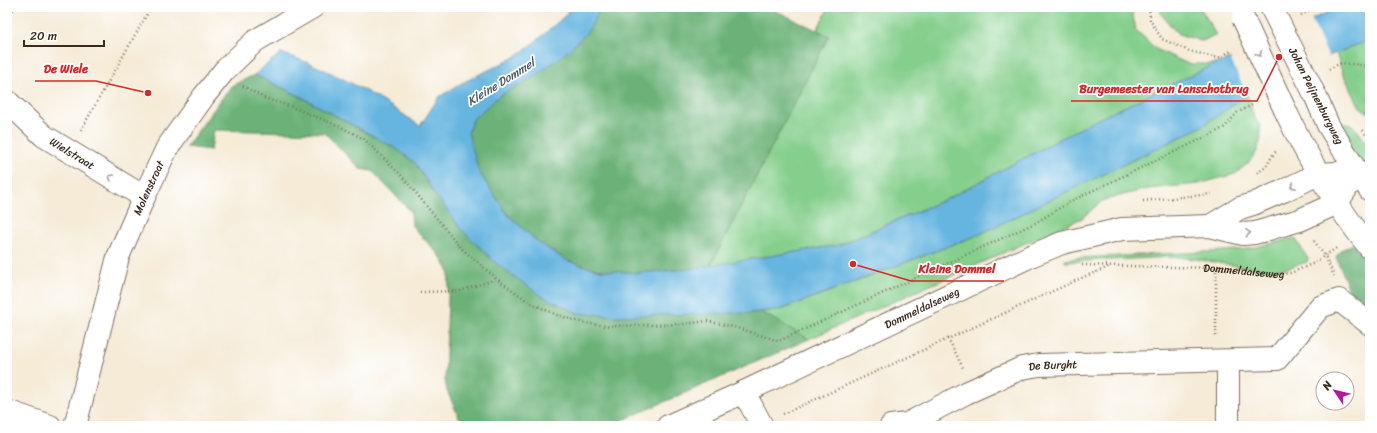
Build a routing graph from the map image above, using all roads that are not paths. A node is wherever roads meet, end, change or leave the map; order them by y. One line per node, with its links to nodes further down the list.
1 (313, 7): 8 (street, Molenstraat)
2 (1271, 7): 5 (street, Johan Peijnenburgweg, bridge)
3 (1240, 13): 6 (street, one-way to 6, bridge)
4 (7, 101): 8 (street, Wielstraat, one-way to 4)
5 (1357, 172): 6 (street, Dommeldalseweg); 7 (street); 9 (street)
6 (1318, 174): 9 (street); 10 (street, Dommeldalseweg, one-way to 10)
7 (1370, 190)
8 (144, 197): 18 (street, Molenstraat)
9 (1337, 203): 10 (street, Dommeldalseweg, one-way to 9); 11 (street)
10 (1210, 226): 14 (street, Dommeldalseweg)
11 (1370, 248)
12 (1370, 324): 13 (street, De Burght)
13 (1221, 361): 20 (street, De Burght); 21 (street)
14 (744, 392): 16 (street); 19 (street, Dommeldalseweg)
15 (7, 411): 17 (street)
16 (761, 425)
17 (50, 426)
18 (75, 426)
19 (668, 426)
20 (891, 426)
21 (1228, 426)

